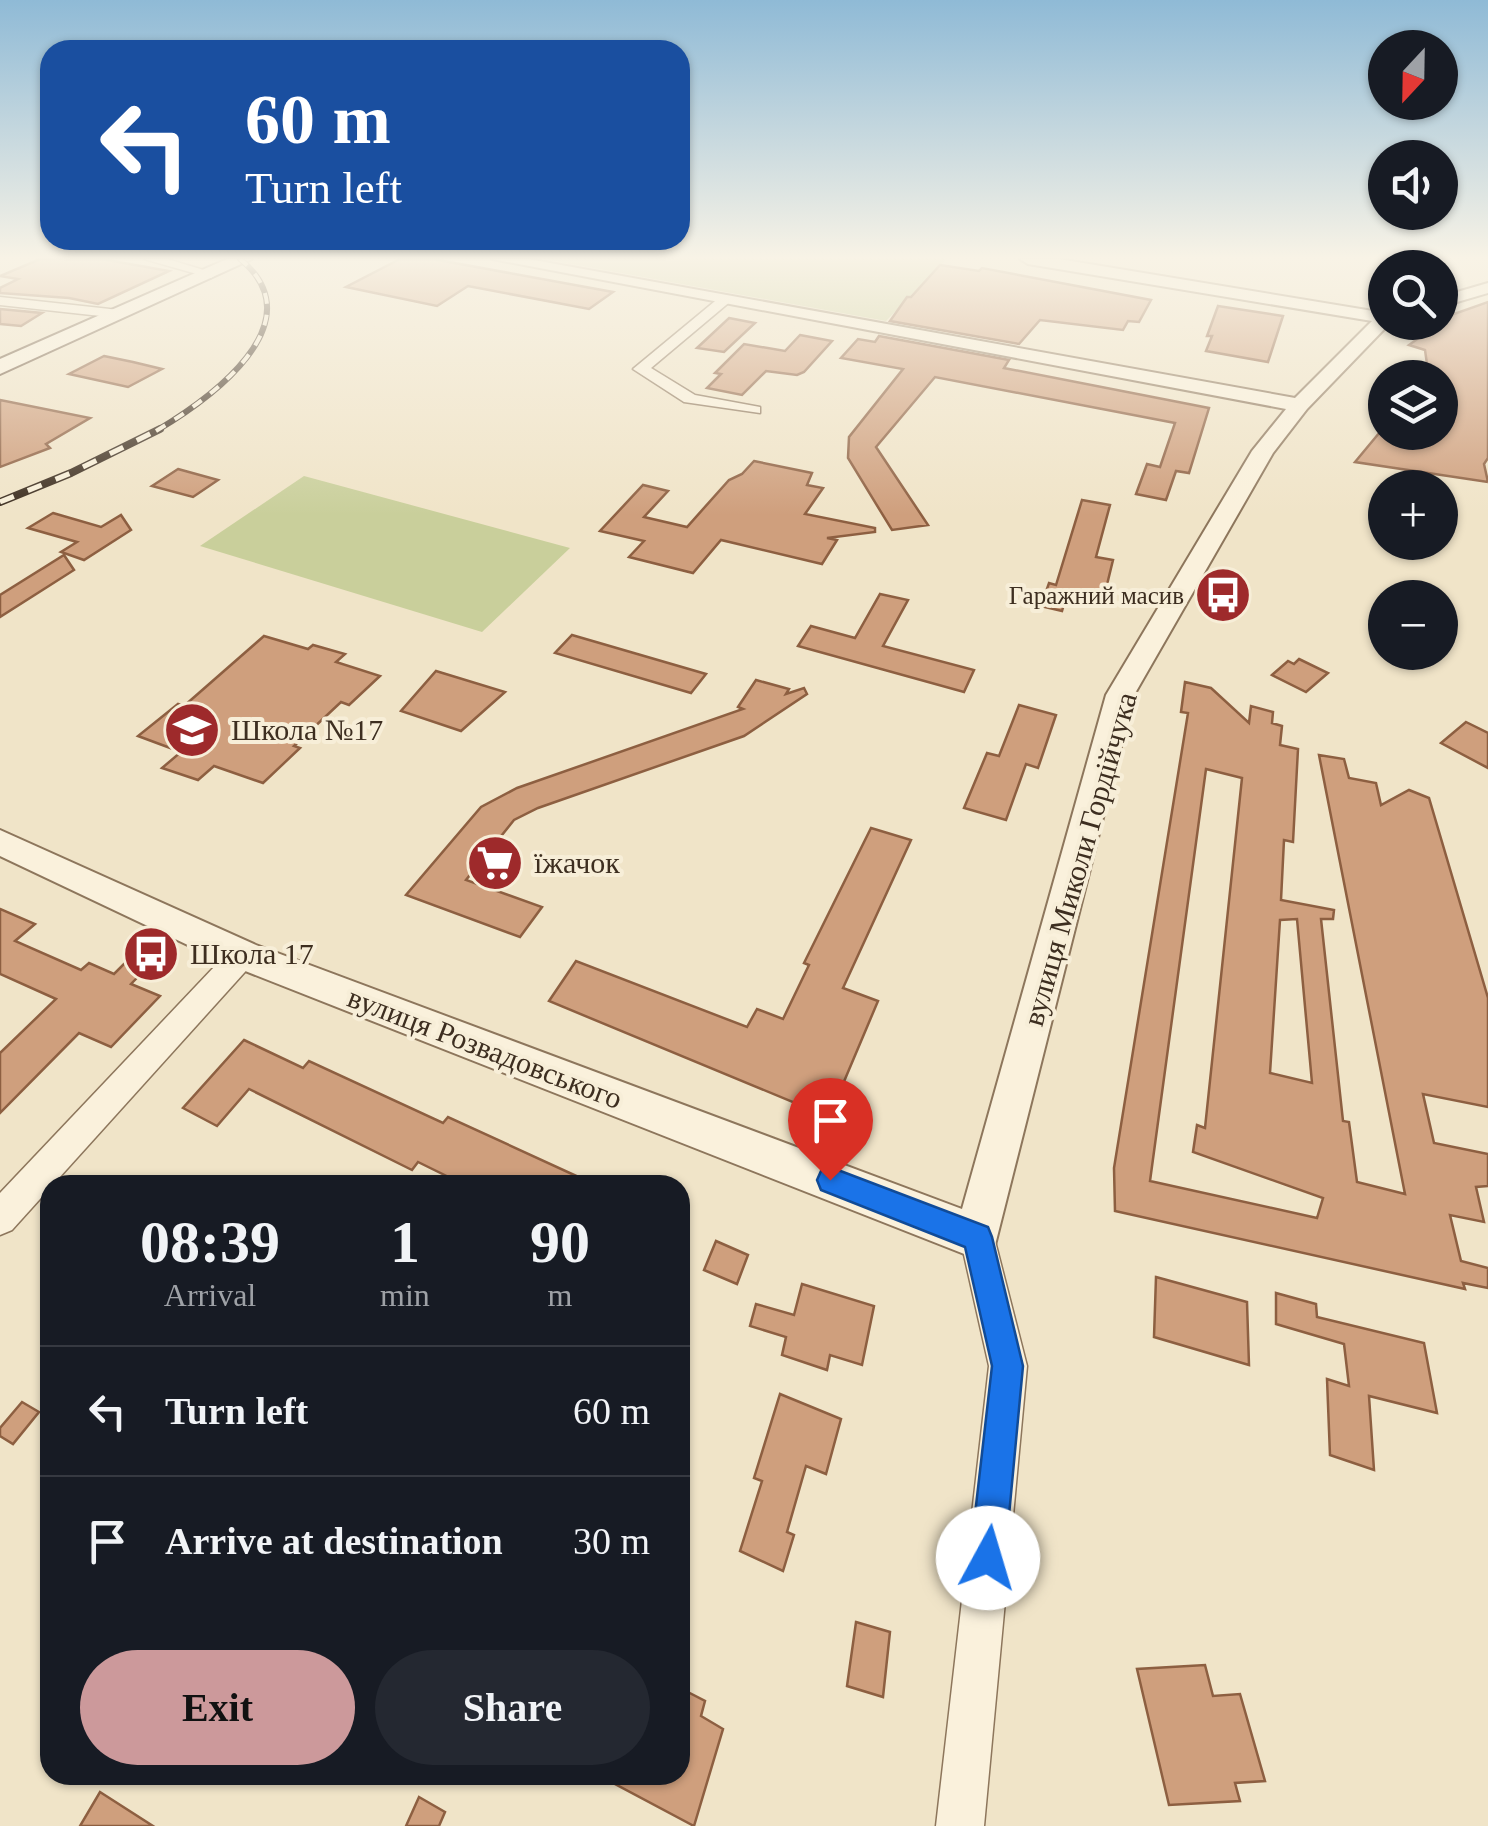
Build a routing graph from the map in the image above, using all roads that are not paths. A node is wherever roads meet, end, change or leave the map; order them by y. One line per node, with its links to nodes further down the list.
1 (49, 344): 5 (main road)
2 (671, 344): 7 (street)
3 (967, 344): 6 (street)
4 (1359, 344): 6 (street, вулиця Миколи Гордійчука)
5 (3, 364)
6 (1300, 405): 11 (street, вулиця Миколи Гордійчука)
7 (754, 410)
8 (0, 842): 9 (street, вулиця Розвадовського)
9 (243, 955): 10 (street); 11 (street, вулиця Розвадовського)
10 (0, 1218)
11 (978, 1237): 12 (street)
12 (960, 1826)

